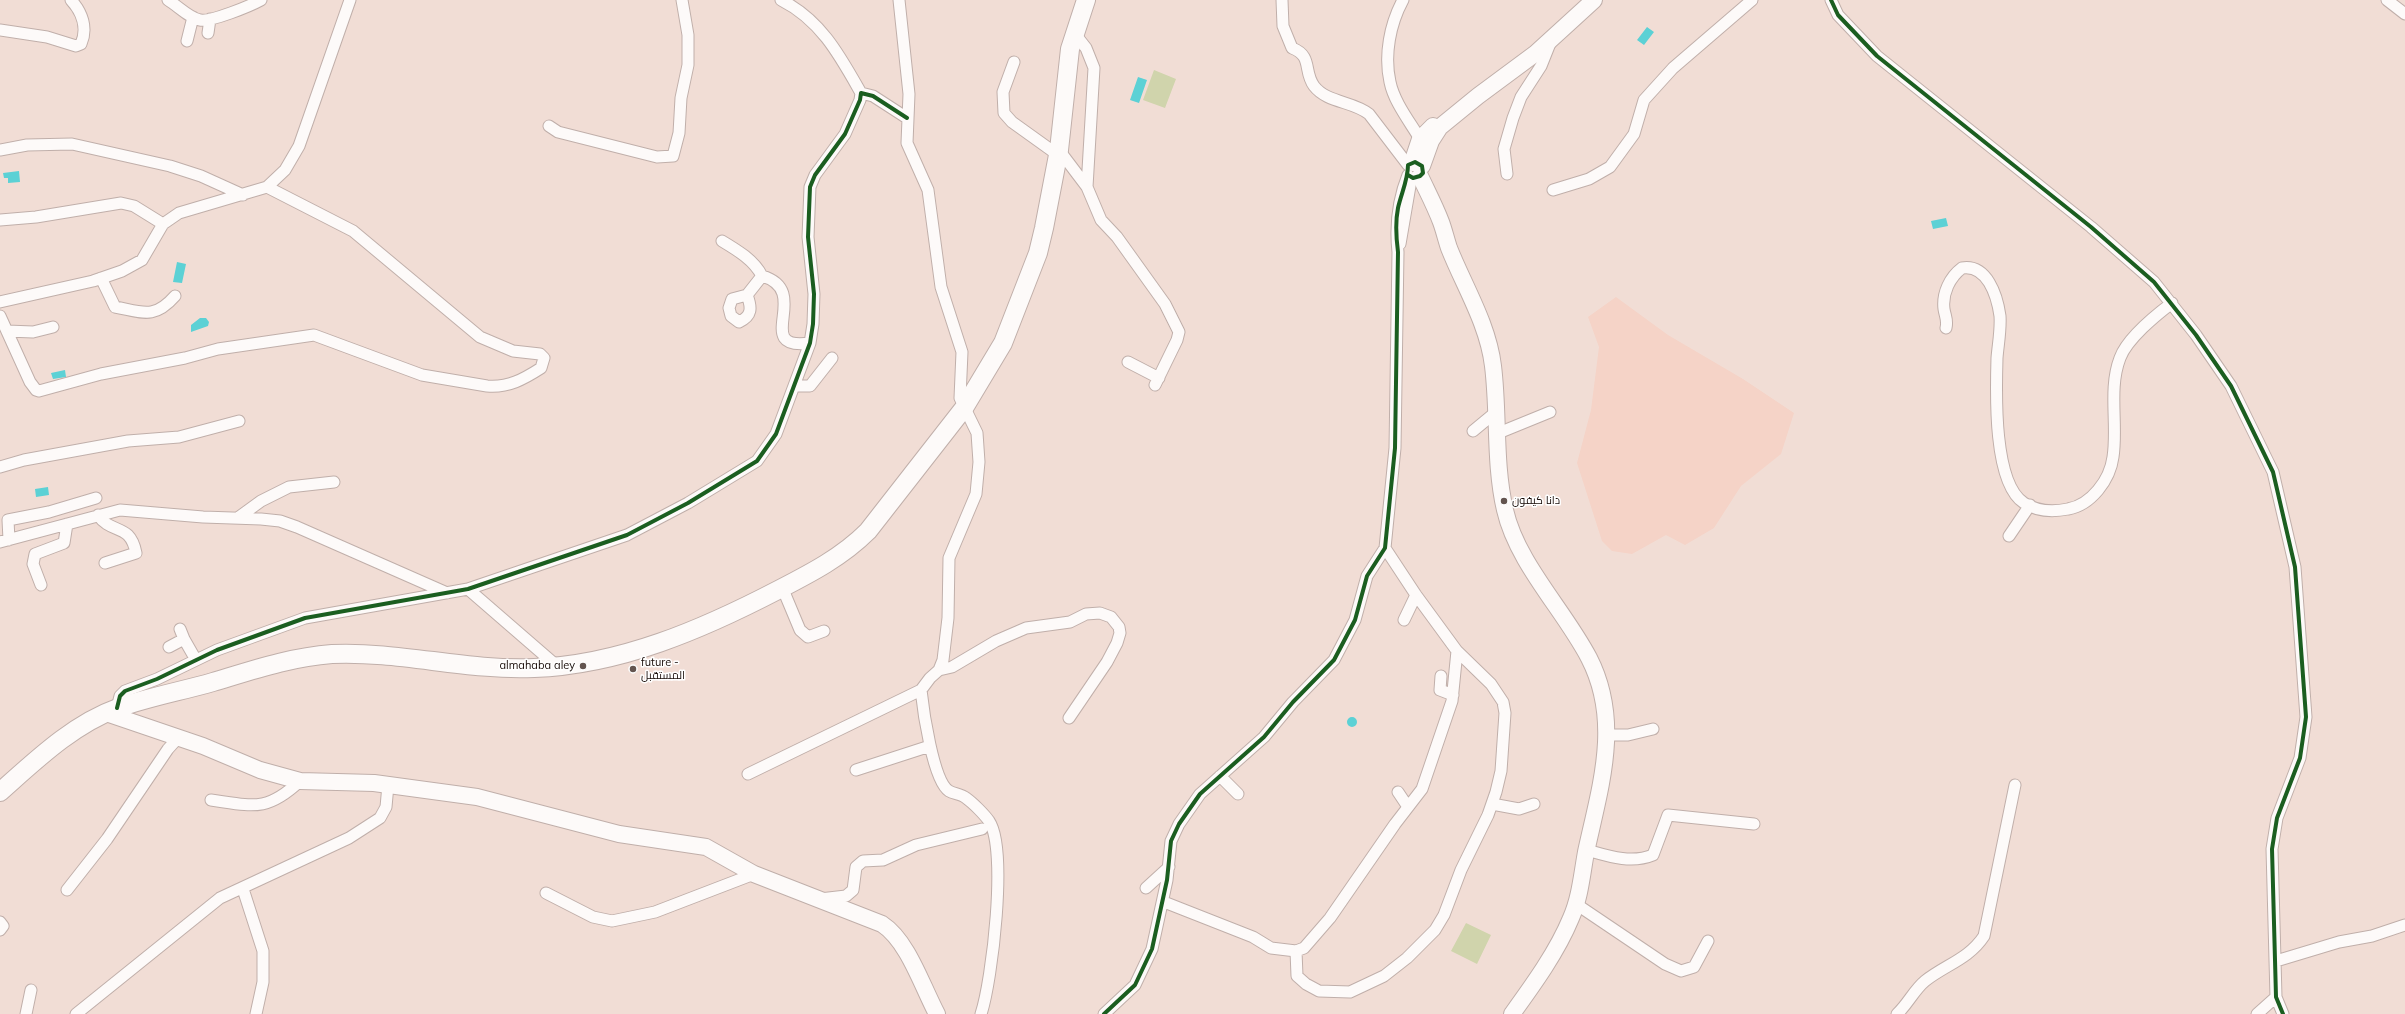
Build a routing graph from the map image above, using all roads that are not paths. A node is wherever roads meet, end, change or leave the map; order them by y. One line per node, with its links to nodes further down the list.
1 (71, 0): 18 (street)
2 (168, 0): 16 (street)
3 (261, 0): 17 (street)
4 (350, 0): 33 (street)
5 (682, 0): 27 (street)
6 (781, 0): 24 (street)
7 (899, 0): 26 (street)
8 (1086, 0): 20 (main road)
9 (1282, 0): 31 (street)
10 (1403, 0): 28 (street)
11 (1594, 0): 21 (street)
12 (1752, 0): 35 (street)
13 (1830, 0): 45 (street)
14 (2387, 0): 15 (street)
15 (2405, 14)
16 (193, 17): 17 (street); 22 (street)
17 (210, 19): 19 (street)
18 (0, 30)
19 (208, 33)
20 (1075, 34): 30 (main road); 34 (street)
21 (1551, 40): 25 (street); 32 (street)
22 (187, 41)
23 (1014, 62): 30 (street)
24 (861, 93): 26 (street); 50 (street)
25 (1478, 96): 28 (street); 31 (street)
26 (907, 118): 54 (street)
27 (548, 126)
28 (1420, 139): 31 (street)
29 (0, 150): 36 (street)
30 (1058, 153): 34 (street); 54 (main road)
31 (1413, 171): 55 (street); 69 (street)
32 (1508, 174)
33 (267, 187): 36 (street); 49 (street)
34 (1087, 187): 52 (street)
35 (1553, 190)
36 (243, 195): 38 (street)
37 (0, 220): 38 (street)
38 (163, 224): 41 (street)
39 (722, 241): 40 (street)
40 (762, 276): 42 (street); 50 (street)
41 (101, 278): 43 (street); 44 (street)
42 (747, 295)
43 (175, 296)
44 (0, 302)
45 (2172, 303): 63 (street); 122 (street)
46 (0, 316): 49 (street)
47 (53, 327): 49 (street)
48 (1946, 328): 63 (street)
49 (7, 331)
50 (810, 343): 53 (street)
51 (832, 358): 53 (street)
52 (1128, 362)
53 (794, 386): 73 (street)
54 (964, 408): 72 (main road); 82 (street)
55 (1496, 412): 58 (street); 59 (street)
56 (1550, 412): 59 (street)
57 (239, 421): 60 (street)
58 (1473, 431)
59 (1496, 434): 89 (street)
60 (0, 467)
61 (334, 482): 65 (street)
62 (96, 498): 68 (street)
63 (2030, 506): 67 (street)
64 (98, 514): 65 (street); 66 (street); 70 (street)
65 (239, 517): 74 (street)
66 (67, 524): 68 (street); 71 (street)
67 (2008, 536)
68 (5, 541)
69 (1385, 548): 75 (street); 94 (street)
70 (105, 563)
71 (41, 585)
72 (782, 588): 77 (street); 81 (main road)
73 (468, 589): 74 (street); 81 (street)
74 (447, 594): 80 (street)
75 (1416, 595): 76 (street); 79 (street)
76 (1404, 620)
77 (824, 631)
78 (169, 647): 80 (street)
79 (1458, 651): 85 (street); 102 (street)
80 (196, 660): 86 (street)
81 (558, 667): 86 (main road)
82 (939, 670): 84 (street); 87 (street)
83 (1441, 676): 85 (street)
84 (922, 690): 91 (street); 93 (street)
85 (1453, 695): 104 (street)
86 (112, 711): 90 (street); 98 (main road)
87 (1069, 718)
88 (1653, 729): 89 (street)
89 (1608, 735): 107 (street)
90 (178, 738): 95 (street); 112 (street)
91 (930, 746): 92 (street); 129 (street)
92 (856, 770)
93 (748, 774)
94 (1220, 776): 100 (street); 108 (street)
95 (300, 781): 96 (street); 101 (street)
96 (388, 785): 109 (street); 111 (street)
97 (2015, 785): 132 (street)
98 (7, 791)
99 (1398, 792): 104 (street)
100 (1238, 794)
101 (211, 800)
102 (1492, 804): 103 (street); 121 (street)
103 (1534, 804)
104 (1408, 807): 121 (street)
105 (1754, 824): 107 (street)
106 (982, 828): 114 (street)
107 (1587, 850): 116 (street)
108 (1169, 867): 110 (street); 115 (street)
109 (754, 874): 113 (street); 114 (street)
110 (1146, 888)
111 (243, 889): 126 (street); 127 (street)
112 (67, 890)
113 (546, 893)
114 (819, 899): 128 (street)
115 (1164, 902): 121 (street); 130 (street)
116 (1576, 904): 120 (street); 131 (street)
117 (0, 922): 119 (street)
118 (2405, 924): 122 (street)
119 (0, 930)
120 (1708, 941)
121 (1296, 952)
122 (2276, 961): 124 (street)
123 (31, 990): 125 (street)
124 (2276, 997): 133 (street); 134 (street)
125 (26, 1014)
126 (76, 1014)
127 (256, 1014)
128 (936, 1014)
129 (981, 1014)
130 (1104, 1014)
131 (1512, 1014)
132 (1897, 1014)
133 (2257, 1014)
134 (2283, 1014)

